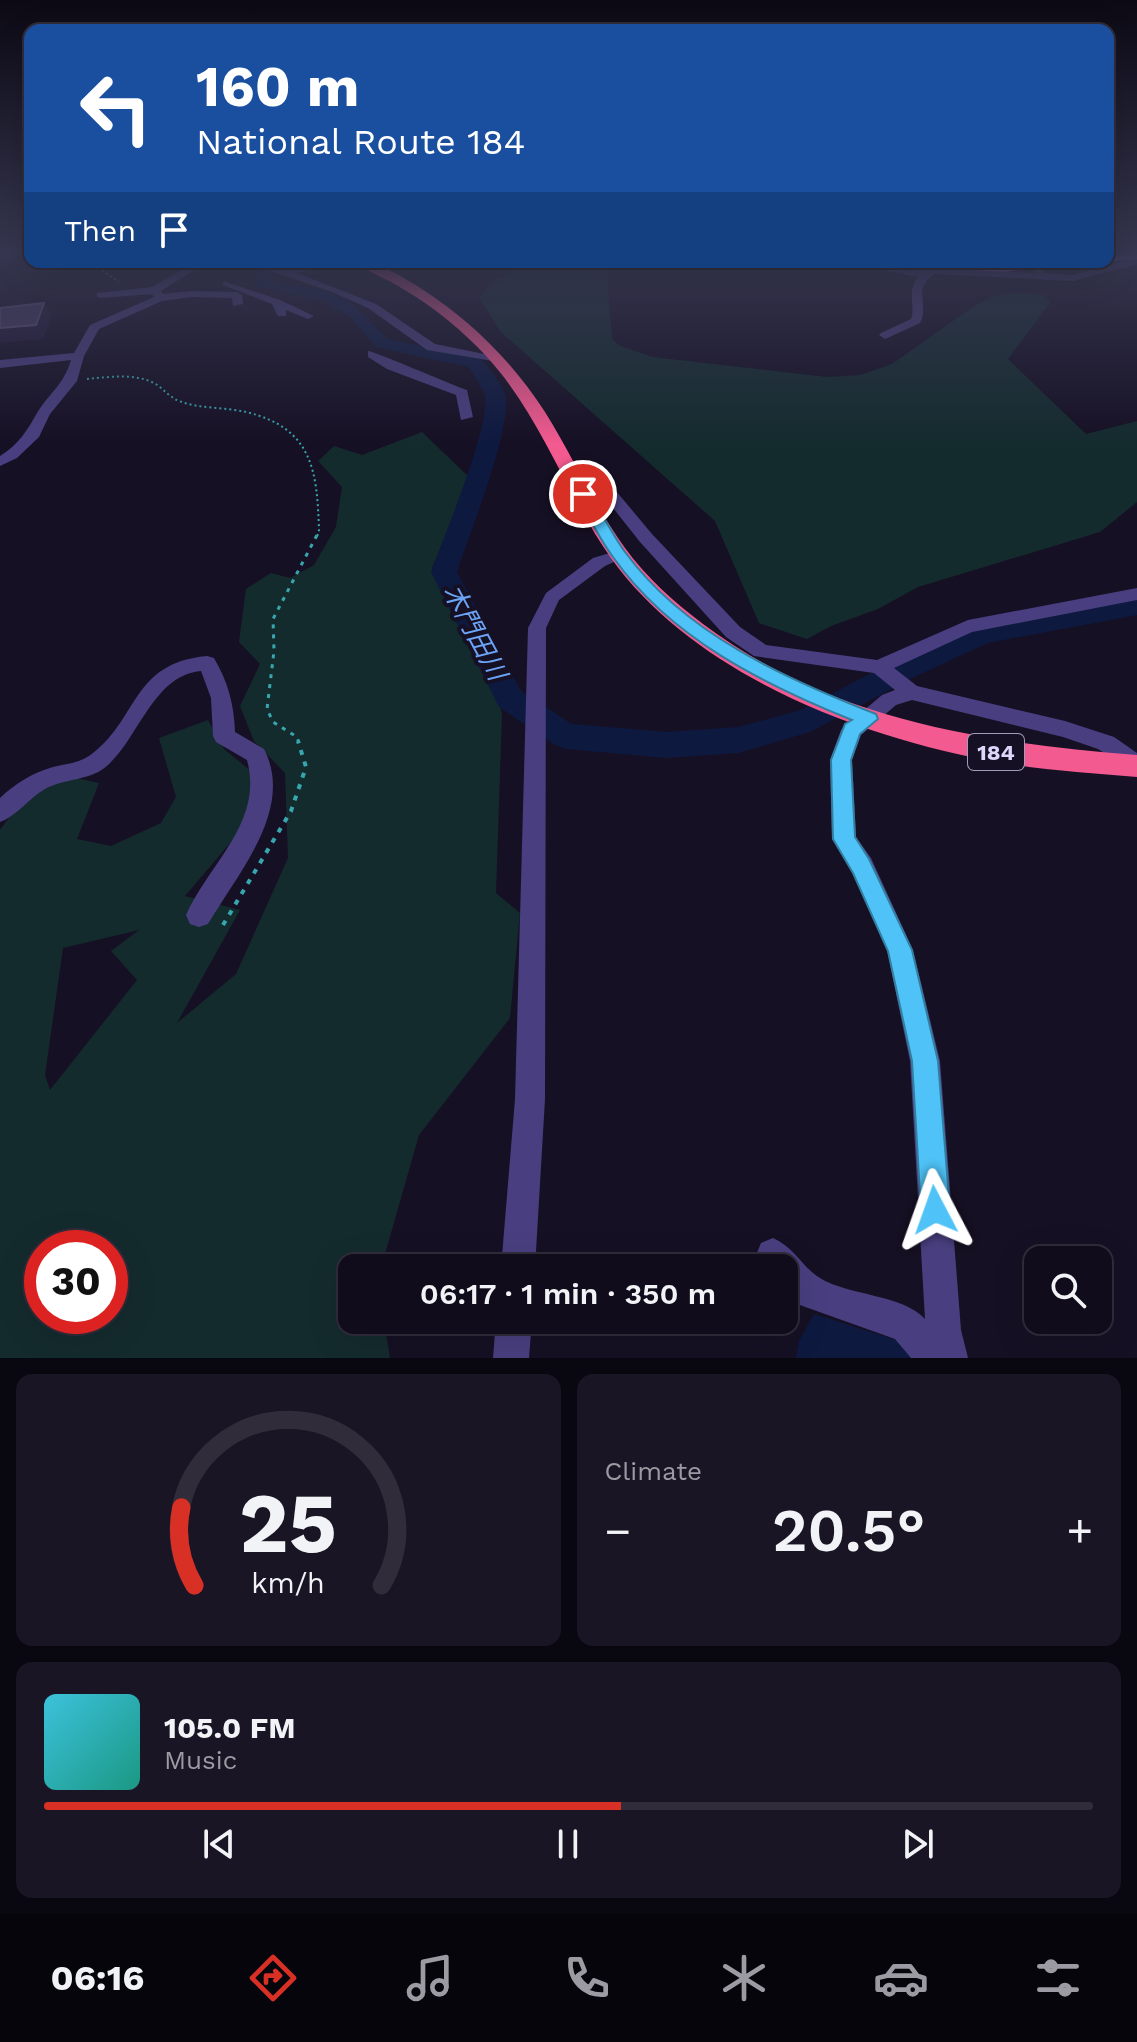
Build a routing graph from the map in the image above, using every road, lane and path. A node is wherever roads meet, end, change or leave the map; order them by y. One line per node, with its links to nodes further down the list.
1 (112, 317): 9 (street)
2 (384, 317): 8 (street)
3 (452, 317): 10 (highway, 184)
4 (918, 317): 5 (street)
5 (885, 335)
6 (0, 354): 11 (street)
7 (372, 354): 13 (street)
8 (422, 354): 10 (street); 13 (street)
9 (78, 356): 11 (street); 14 (street)
10 (493, 357): 17 (highway, 184)
11 (56, 358): 12 (street)
12 (0, 364)
13 (400, 369): 15 (street)
14 (71, 381): 16 (street); 26 (path)
15 (466, 417)
16 (0, 462)
17 (583, 494): 18 (highway, 184); 20 (street)
18 (620, 555): 22 (highway, 184); 27 (street)
19 (1137, 594): 20 (street)
20 (879, 667): 21 (street)
21 (911, 692): 22 (street); 23 (street)
22 (864, 717): 23 (highway, 184); 32 (street)
23 (1137, 765)
24 (0, 812): 25 (street)
25 (199, 915)
26 (223, 925)
27 (519, 1254)
28 (798, 1281): 31 (street)
29 (513, 1334): 30 (street)
30 (511, 1358)
31 (929, 1358)
32 (950, 1358)

